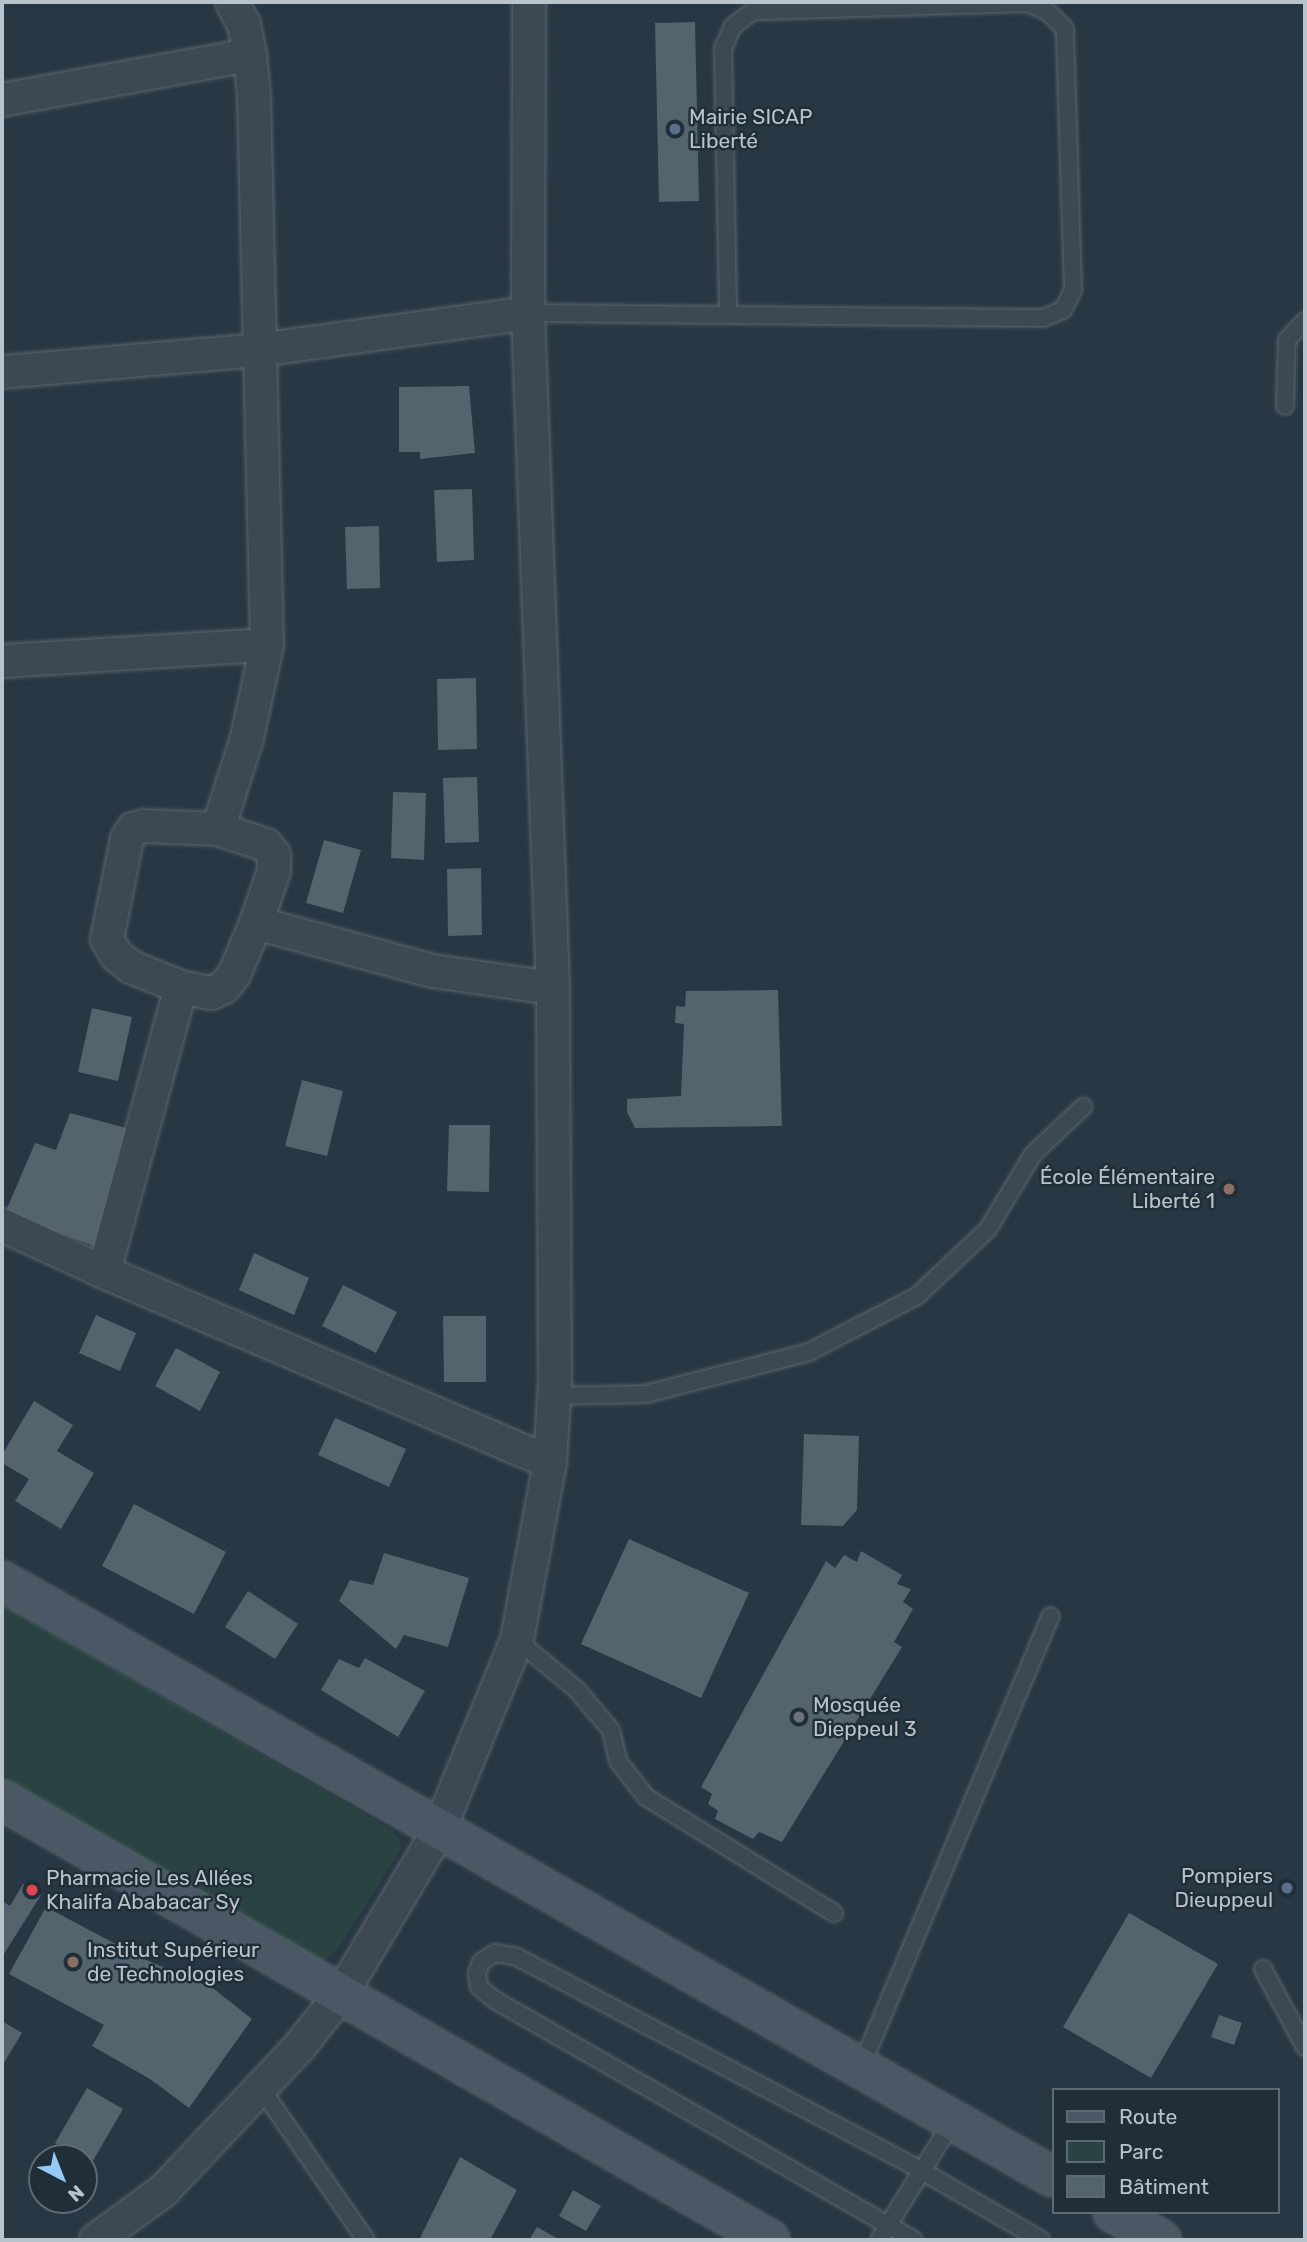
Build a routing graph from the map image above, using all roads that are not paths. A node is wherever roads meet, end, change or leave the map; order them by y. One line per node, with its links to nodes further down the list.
1 (232, 2): 3 (street)
2 (528, 2): 5 (street)
3 (250, 55): 4 (street); 8 (street)
4 (2, 100)
5 (528, 313): 6 (lane); 8 (street); 16 (street)
6 (728, 314): 6 (lane)
7 (1305, 321): 10 (lane)
8 (259, 350): 9 (street); 11 (street)
9 (2, 372)
10 (1285, 406)
11 (267, 645): 12 (street); 13 (street)
12 (2, 661)
13 (218, 828): 14 (street); 15 (street)
14 (256, 923): 15 (street); 16 (street)
15 (181, 987): 19 (street)
16 (553, 988): 20 (street)
17 (1083, 1107): 20 (lane)
18 (2, 1225): 19 (street)
19 (104, 1272): 21 (street)
20 (554, 1396): 21 (street)
21 (550, 1462): 24 (street)
22 (2, 1581): 26 (street)
23 (1051, 1616): 31 (lane)
24 (517, 1640): 26 (street); 27 (lane)
25 (2, 1801): 29 (street)
26 (439, 1830): 29 (street); 31 (street)
27 (834, 1913)
28 (1263, 1969): 30 (lane)
29 (342, 1993): 32 (street); 40 (street)
30 (1305, 2047)
31 (861, 2067): 33 (street)
32 (260, 2087): 38 (street); 39 (lane)
33 (954, 2119): 34 (lane); 35 (street)
34 (922, 2171): 37 (lane); 37 (lane); 43 (lane)
35 (1052, 2176)
36 (1116, 2214): 44 (street)
37 (887, 2224): 41 (lane); 42 (lane)
38 (96, 2240)
39 (366, 2240)
40 (770, 2240)
41 (879, 2240)
42 (914, 2240)
43 (1041, 2240)
44 (1161, 2240)

